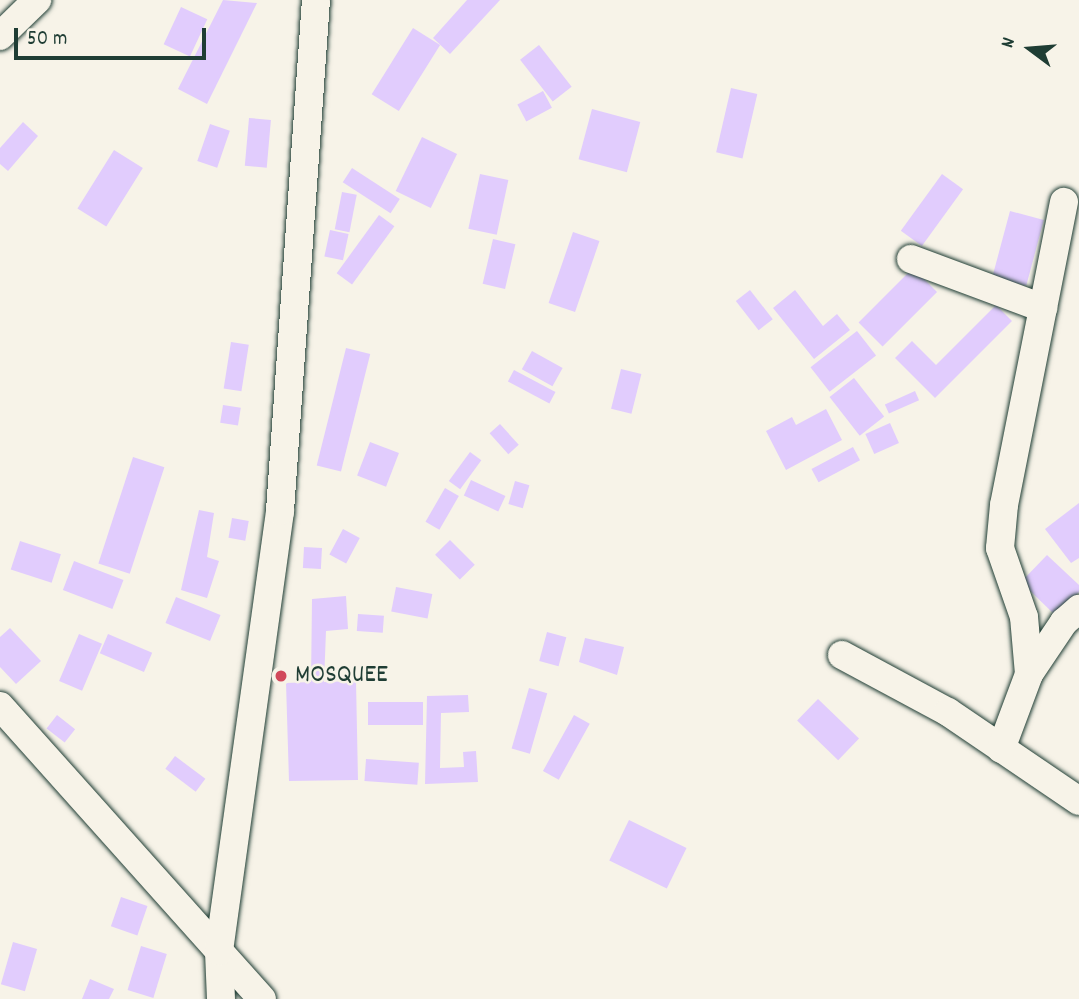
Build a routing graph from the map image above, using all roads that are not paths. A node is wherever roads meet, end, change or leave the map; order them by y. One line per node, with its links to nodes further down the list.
1 (37, 0): 3 (street)
2 (316, 0): 13 (street)
3 (0, 36)
4 (1065, 202): 6 (street)
5 (911, 259): 6 (street)
6 (1042, 308): 9 (street)
7 (1079, 609): 9 (street)
8 (842, 655): 11 (street)
9 (1029, 674): 11 (street)
10 (0, 706): 13 (street)
11 (1001, 749): 12 (street)
12 (1079, 801)
13 (219, 951): 14 (street); 15 (street)
14 (221, 999)
15 (262, 999)

